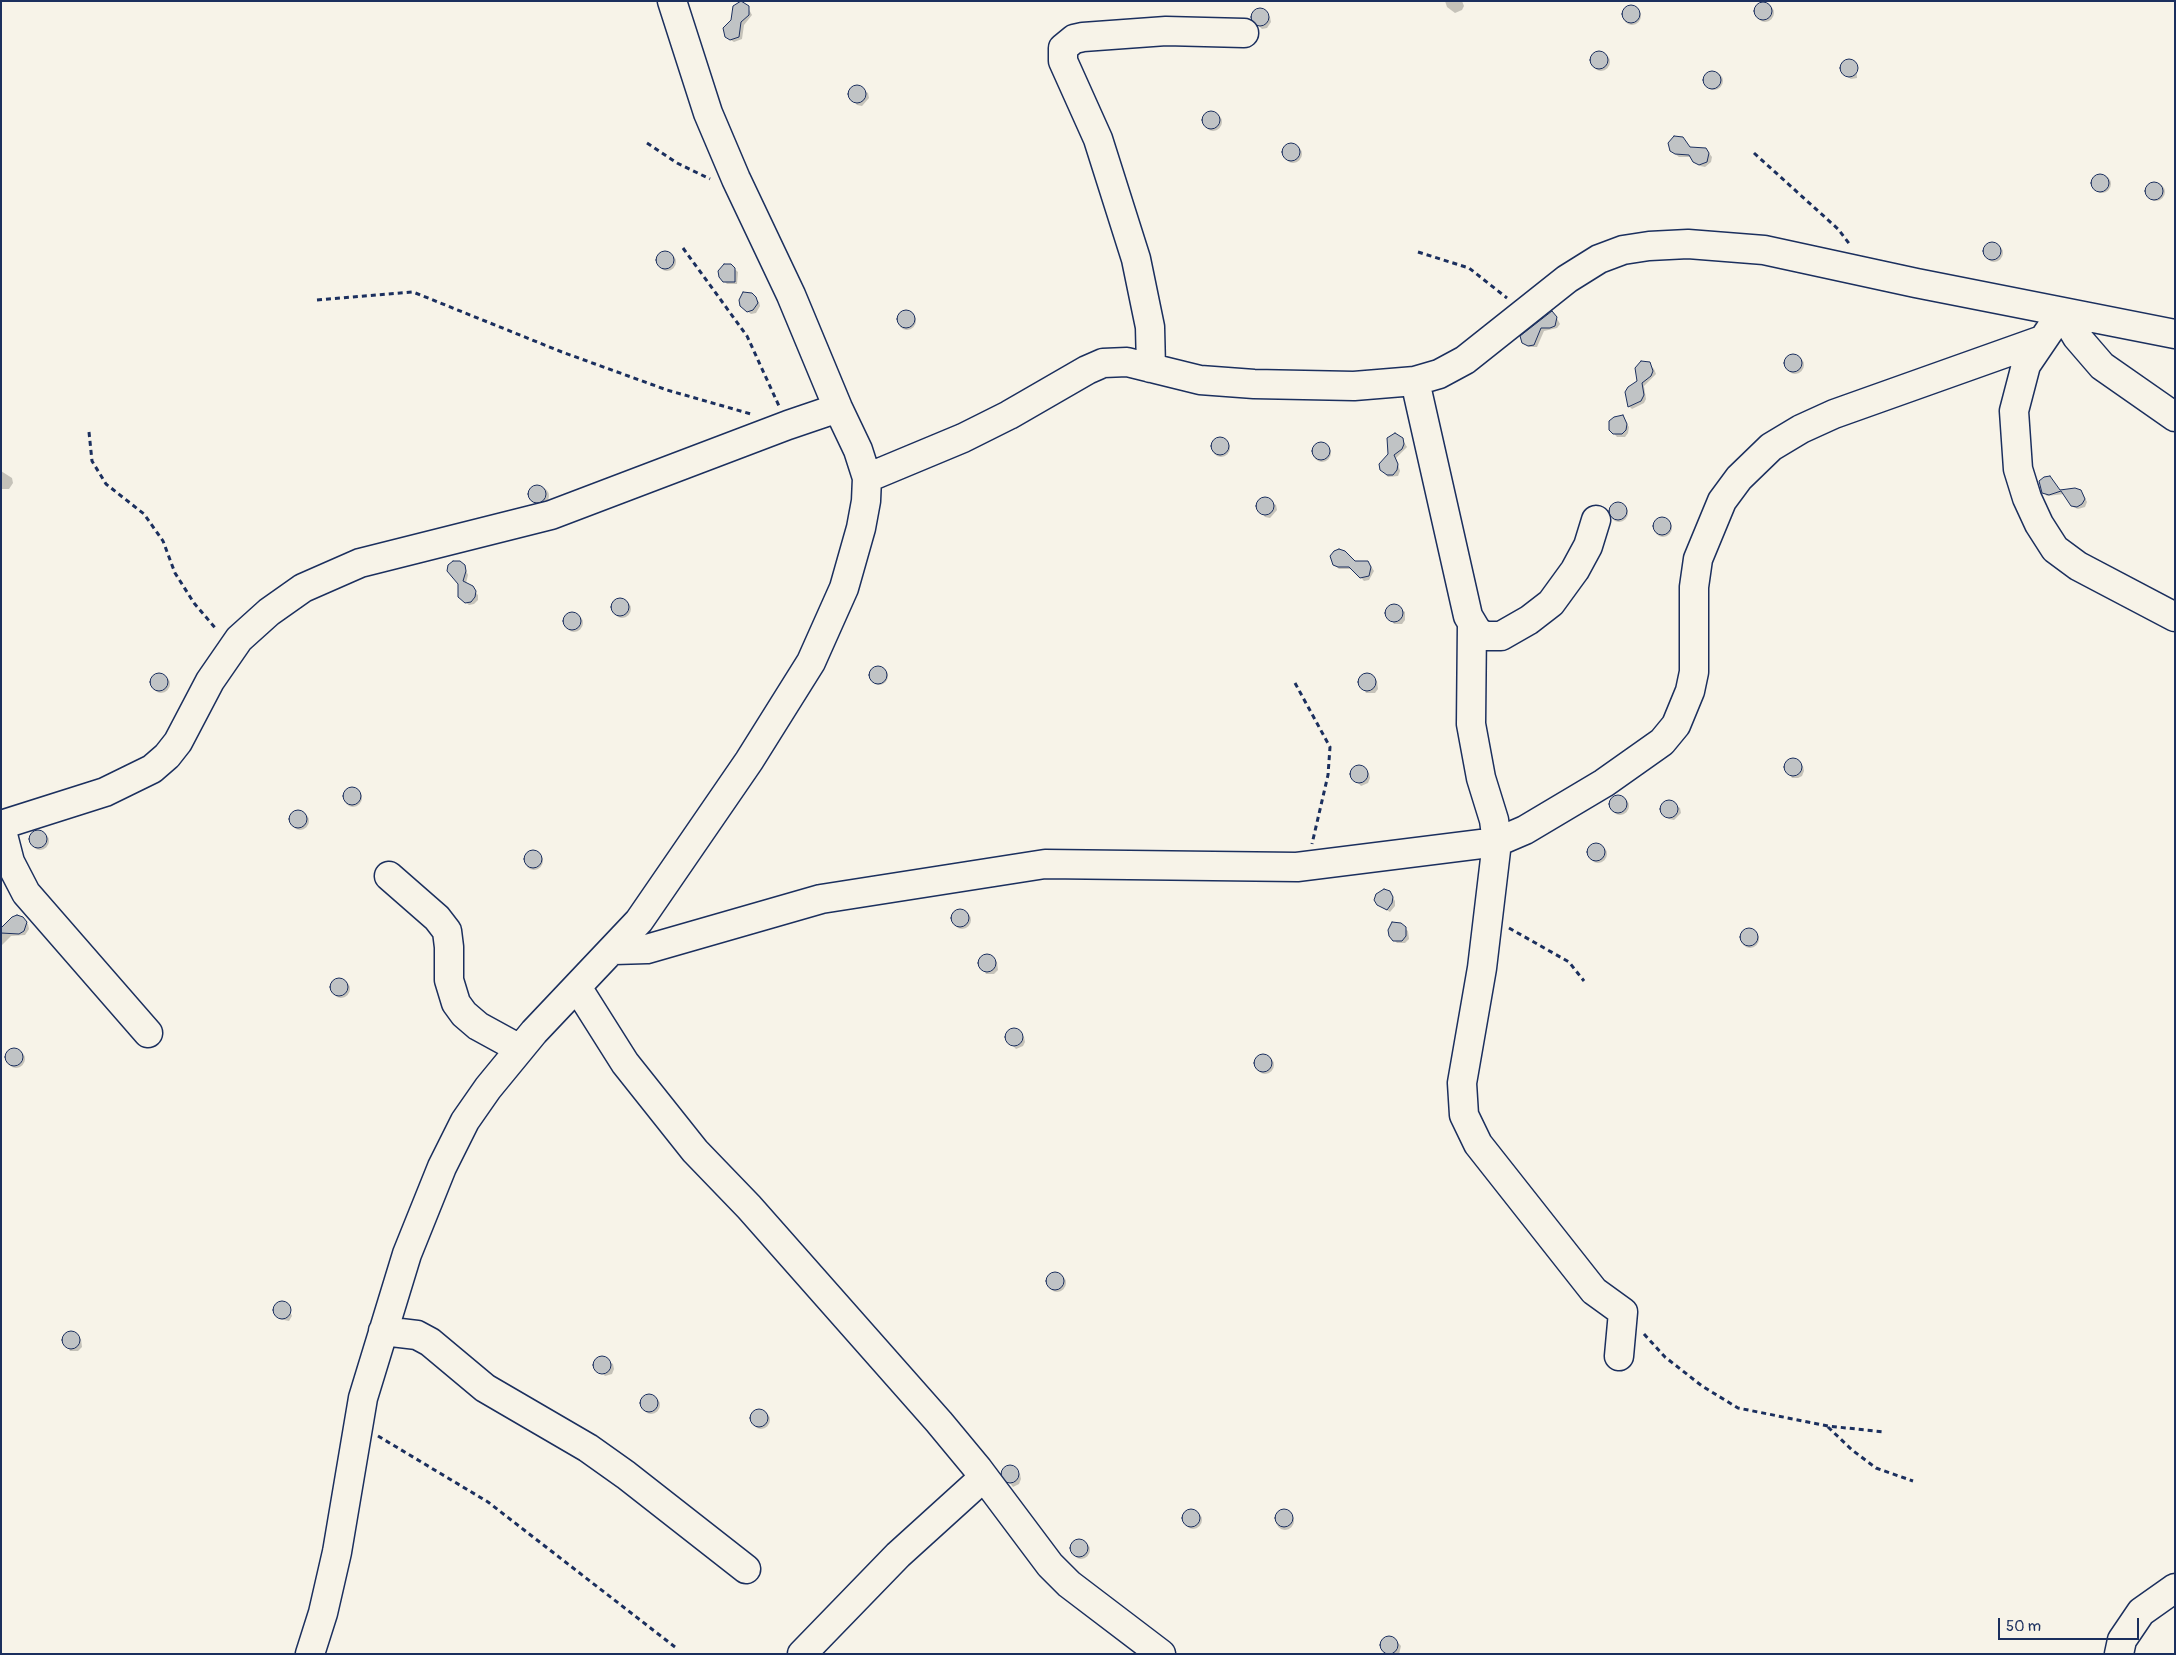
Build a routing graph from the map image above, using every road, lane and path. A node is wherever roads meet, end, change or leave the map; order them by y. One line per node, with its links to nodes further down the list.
1 (672, 1): 5 (street)
2 (1244, 33): 14 (street)
3 (647, 143): 5 (path)
4 (1754, 152): 8 (path)
5 (736, 180): 16 (street)
6 (683, 248): 18 (path)
7 (1418, 252): 10 (path)
8 (1872, 274): 10 (street); 11 (street)
9 (317, 300): 18 (path)
10 (1524, 311): 15 (street)
11 (2062, 312): 12 (street); 13 (street); 17 (street)
12 (2175, 334)
13 (2042, 340): 22 (street); 27 (street)
14 (1151, 368): 15 (street); 20 (street)
15 (1415, 381): 23 (street)
16 (838, 408): 18 (street); 20 (street)
17 (2175, 417)
18 (788, 424): 24 (street)
19 (89, 432): 24 (path)
20 (867, 478): 31 (street)
21 (1596, 520): 23 (street)
22 (2175, 616)
23 (1472, 624): 27 (street)
24 (239, 639): 26 (street)
25 (1295, 683): 28 (path)
26 (1, 826): 34 (street)
27 (1497, 842): 28 (street); 30 (street)
28 (1307, 866): 31 (street)
29 (390, 876): 35 (street)
30 (1490, 906): 32 (path); 36 (street)
31 (614, 950): 33 (street)
32 (1584, 981)
33 (577, 987): 35 (street); 42 (street)
34 (148, 1033)
35 (520, 1050): 37 (street)
36 (1622, 1312): 38 (street); 40 (path)
37 (383, 1331): 39 (street); 44 (street)
38 (1619, 1356)
39 (358, 1424): 46 (path); 47 (street)
40 (1828, 1426): 41 (path); 43 (path)
41 (1884, 1432)
42 (984, 1477): 48 (street); 49 (street)
43 (1913, 1481)
44 (746, 1569)
45 (2175, 1588): 50 (street)
46 (675, 1647)
47 (310, 1654)
48 (802, 1654)
49 (1161, 1654)
50 (2119, 1654)

